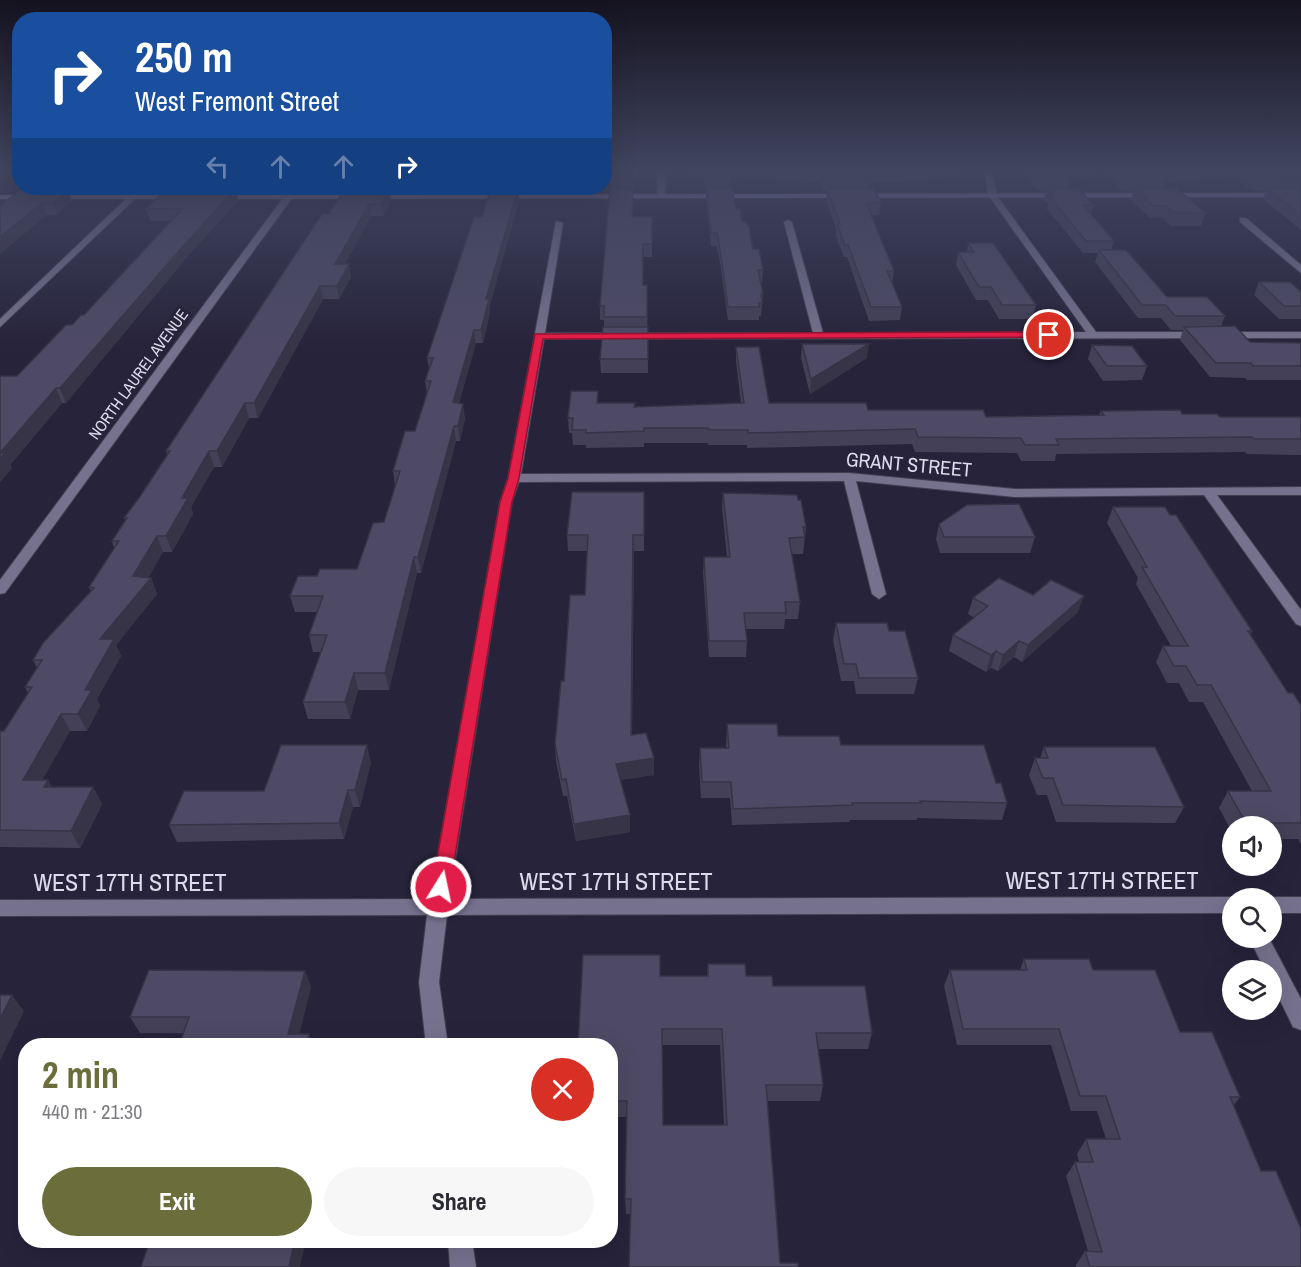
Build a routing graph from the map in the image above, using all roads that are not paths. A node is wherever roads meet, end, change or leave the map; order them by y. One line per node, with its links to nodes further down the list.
1 (98, 230): 8 (street)
2 (264, 230): 17 (street, NORTH LAUREL AVENUE)
3 (557, 230): 12 (street)
4 (790, 230): 10 (street)
5 (1017, 230): 9 (street)
6 (1255, 230): 7 (street)
7 (1301, 270)
8 (0, 324)
9 (1092, 334): 10 (street); 11 (street)
10 (819, 335): 12 (street)
11 (1301, 335)
12 (538, 336): 14 (street)
13 (849, 477): 14 (street, GRANT STREET); 16 (street, GRANT STREET); 18 (street)
14 (514, 478): 23 (street)
15 (1301, 491): 16 (street, GRANT STREET)
16 (1208, 492): 19 (street)
17 (0, 590)
18 (879, 594)
19 (1301, 621)
20 (1222, 905): 23 (street, WEST 17TH STREET)
21 (1282, 905): 22 (street)
22 (1301, 905)
23 (438, 907): 24 (street, WEST 17TH STREET); 27 (street)
24 (0, 908)
25 (1265, 948): 26 (street)
26 (1301, 1020)
27 (436, 1038)
28 (461, 1248): 29 (street)
29 (463, 1267)

